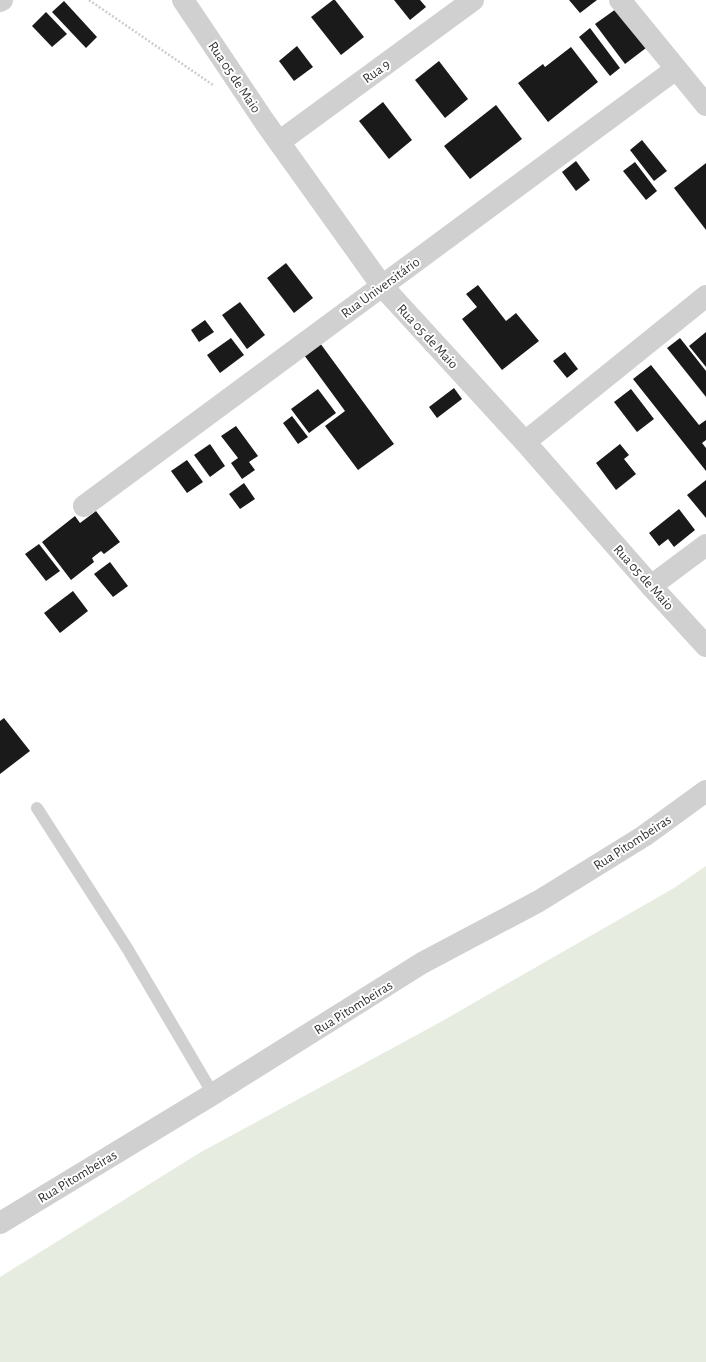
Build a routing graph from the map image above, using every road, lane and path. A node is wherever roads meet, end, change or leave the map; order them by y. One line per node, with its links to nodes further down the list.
1 (89, 0): 6 (path)
2 (184, 0): 8 (street, Rua 05 de Maio)
3 (473, 0): 8 (street, Rua 9)
4 (620, 0): 5 (street)
5 (676, 69): 7 (street); 9 (street, Rua Universitário)
6 (213, 86)
7 (706, 105)
8 (279, 142): 9 (street, Rua 05 de Maio)
9 (382, 286): 11 (street, Rua 05 de Maio); 12 (street, Rua Universitário)
10 (706, 296): 11 (street)
11 (525, 442): 14 (street, Rua 05 de Maio)
12 (84, 506)
13 (706, 545): 14 (street)
14 (651, 586): 15 (street, Rua 05 de Maio)
15 (706, 646)
16 (706, 791): 18 (street, Rua Pitombeiras)
17 (37, 808): 18 (lane)
18 (213, 1094): 19 (street, Rua Pitombeiras)
19 (0, 1223)

